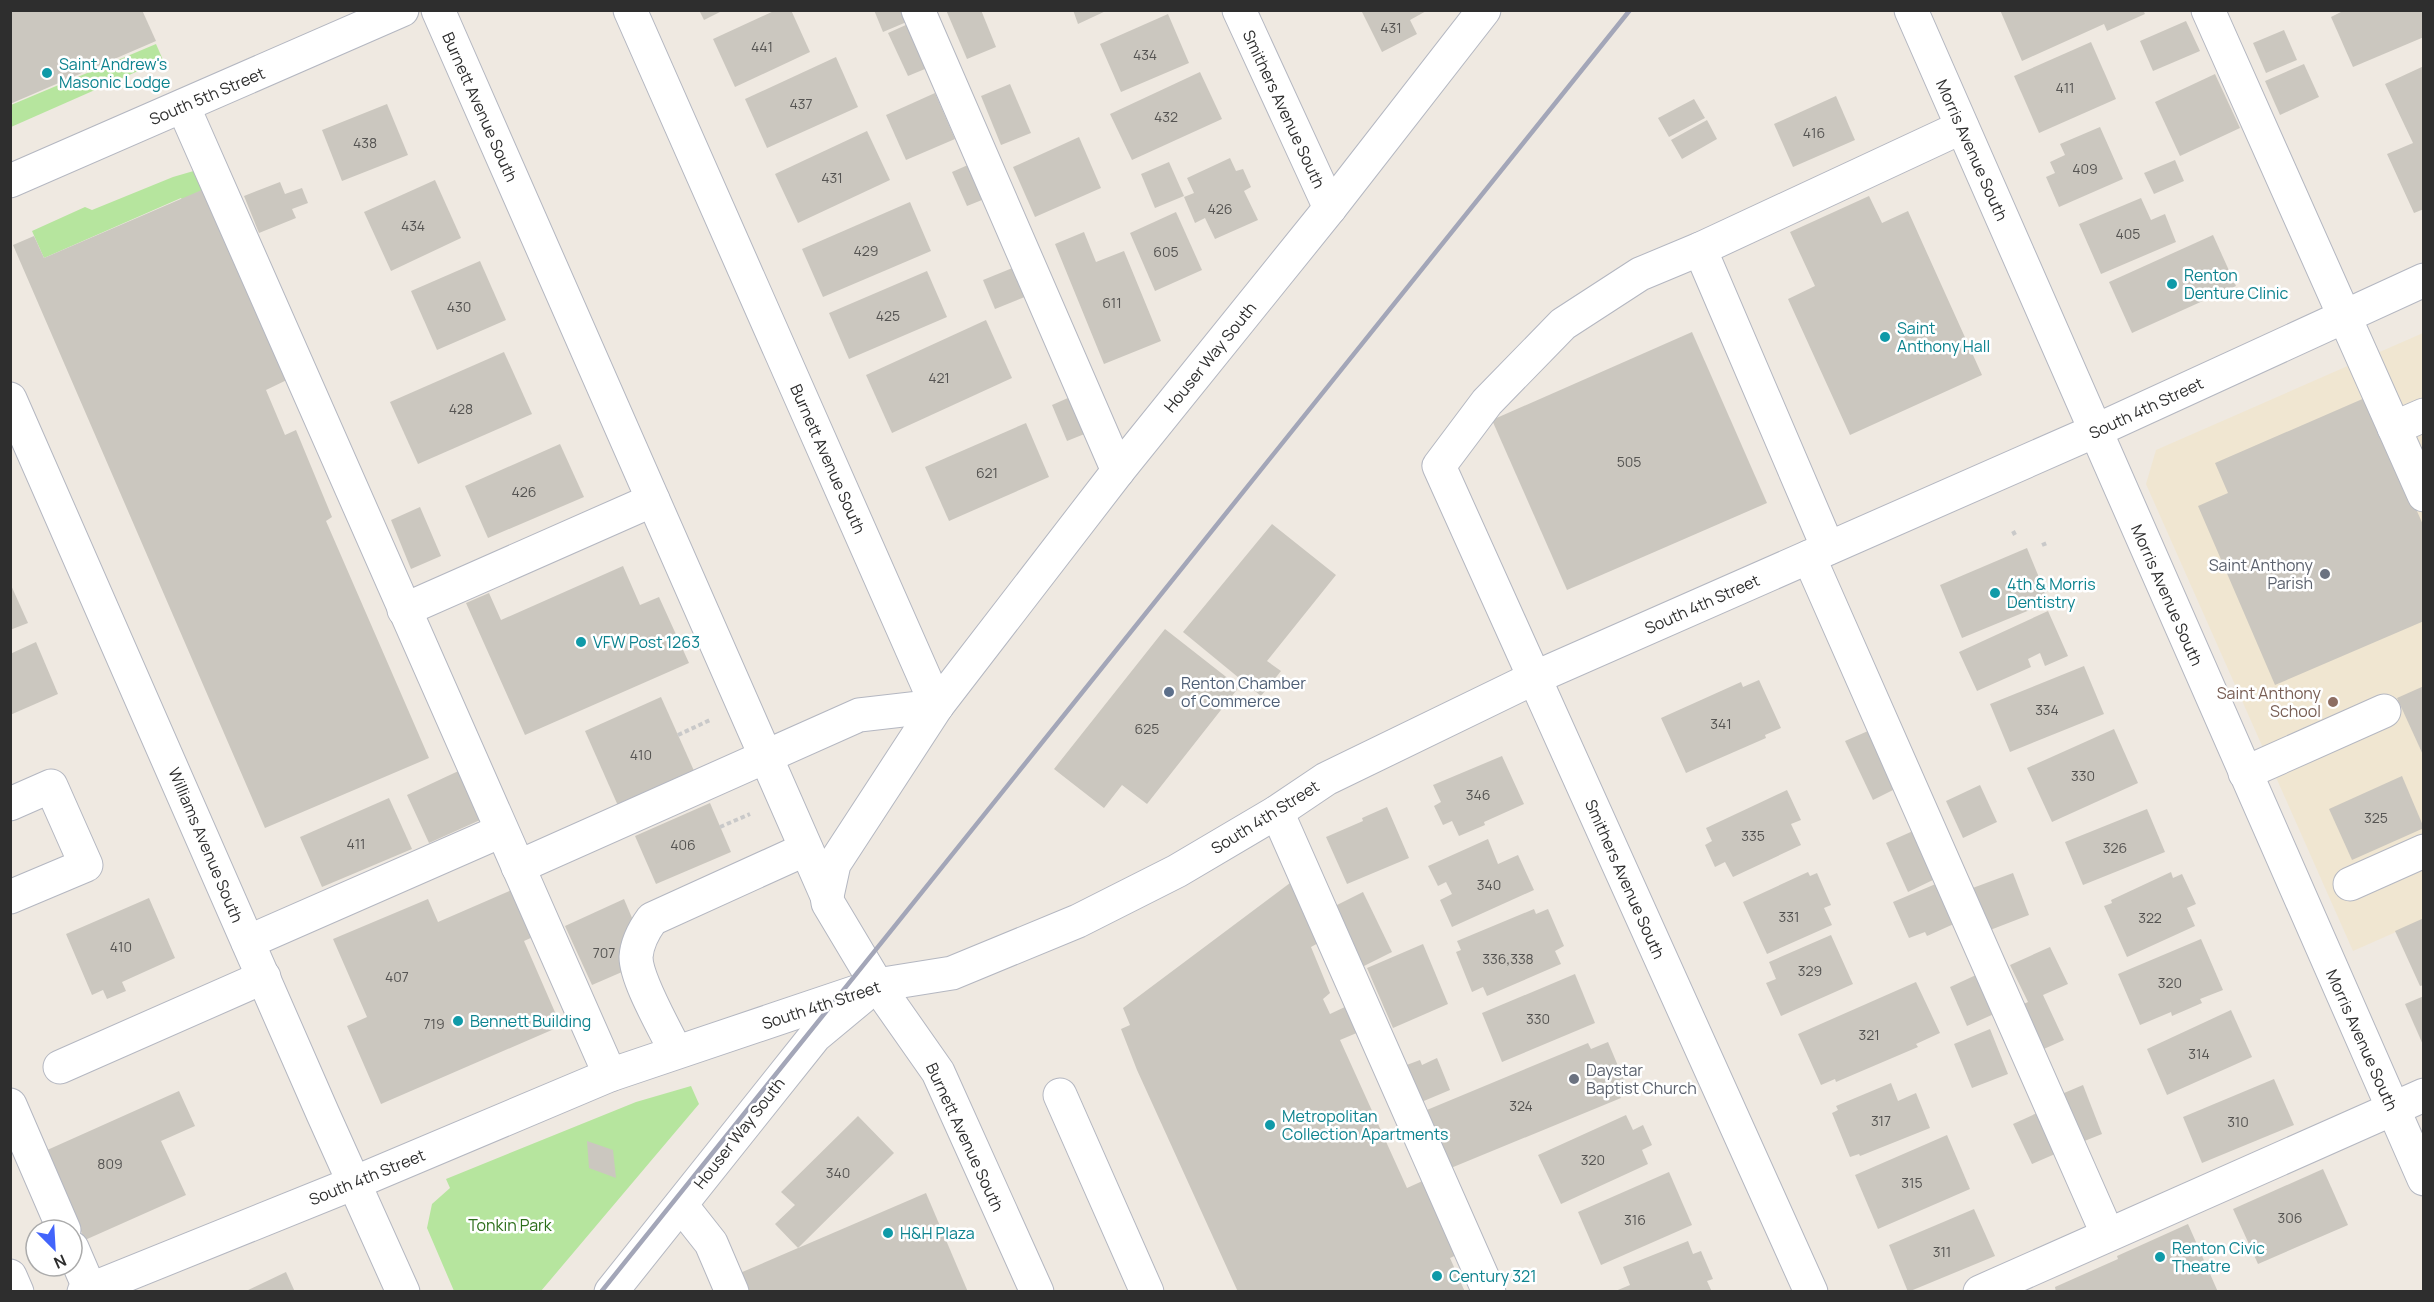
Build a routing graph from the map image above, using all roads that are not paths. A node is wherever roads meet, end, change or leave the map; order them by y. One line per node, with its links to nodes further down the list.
1 (402, 10): 9 (street, South 5th Street)
2 (438, 10): 22 (street, Burnett Avenue South)
3 (630, 10): 26 (street, Burnett Avenue South)
4 (918, 10): 20 (street)
5 (1239, 10): 12 (street, Smithers Avenue South)
6 (1484, 10): 12 (street, Houser Way South)
7 (1911, 10): 10 (street, Morris Avenue South)
8 (2208, 10): 15 (street)
9 (183, 106): 11 (street, South 5th Street); 24 (street)
10 (1962, 126): 13 (street); 19 (street, Morris Avenue South)
11 (10, 181)
12 (1330, 208): 20 (street, Houser Way South)
13 (1700, 249): 23 (street); 25 (street, Smithers Avenue South)
14 (2424, 280): 15 (street, South 4th Street)
15 (2344, 316): 18 (street); 19 (street, South 4th Street)
16 (10, 399): 39 (street, Williams Avenue South)
17 (2424, 415): 18 (street)
18 (2394, 428): 21 (street)
19 (2096, 431): 23 (street, South 4th Street); 29 (street, Morris Avenue South)
20 (1118, 471): 26 (street, Houser Way South)
21 (2424, 495)
22 (653, 500): 24 (street); 28 (street, Burnett Avenue South)
23 (1819, 553): 25 (street, South 4th Street); 53 (street)
24 (404, 610): 32 (street)
25 (1534, 678): 31 (street, South 4th Street); 63 (street, Smithers Avenue South)
26 (937, 706): 28 (street); 37 (street)
27 (2384, 711): 29 (street)
28 (766, 757): 33 (street, Burnett Avenue South); 35 (street)
29 (2245, 773): 48 (street, Morris Avenue South)
30 (10, 804): 38 (street)
31 (1277, 812): 41 (street, South 4th Street); 62 (street)
32 (501, 831): 35 (street); 39 (street)
33 (806, 849): 37 (street, Burnett Avenue South); 42 (street)
34 (2424, 851): 36 (street)
35 (518, 867): 44 (street)
36 (2350, 884)
37 (827, 896): 41 (street, Burnett Avenue South)
38 (10, 897)
39 (248, 942): 40 (street, Williams Avenue South)
40 (264, 977): 43 (street); 50 (street, Williams Avenue South)
41 (877, 985): 42 (street, South 4th Street); 51 (street, Houser Way South); 60 (street, Burnett Avenue South)
42 (676, 1052): 44 (street, South 4th Street)
43 (60, 1067)
44 (610, 1075): 50 (street, South 4th Street)
45 (1060, 1095): 61 (street)
46 (2424, 1095): 48 (street)
47 (10, 1105): 52 (street)
48 (2392, 1108): 49 (street, Morris Avenue South); 53 (street)
49 (2424, 1179)
50 (354, 1183): 55 (street, South 4th Street); 57 (street, Williams Avenue South)
51 (681, 1205): 58 (street, Houser Way South); 59 (street)
52 (59, 1218)
53 (2107, 1233): 64 (street)
54 (10, 1276): 56 (street)
55 (88, 1291)
56 (17, 1292)
57 (403, 1292)
58 (611, 1292)
59 (732, 1292)
60 (1037, 1292)
61 (1147, 1292)
62 (1489, 1292)
63 (1811, 1292)
64 (1980, 1292)

